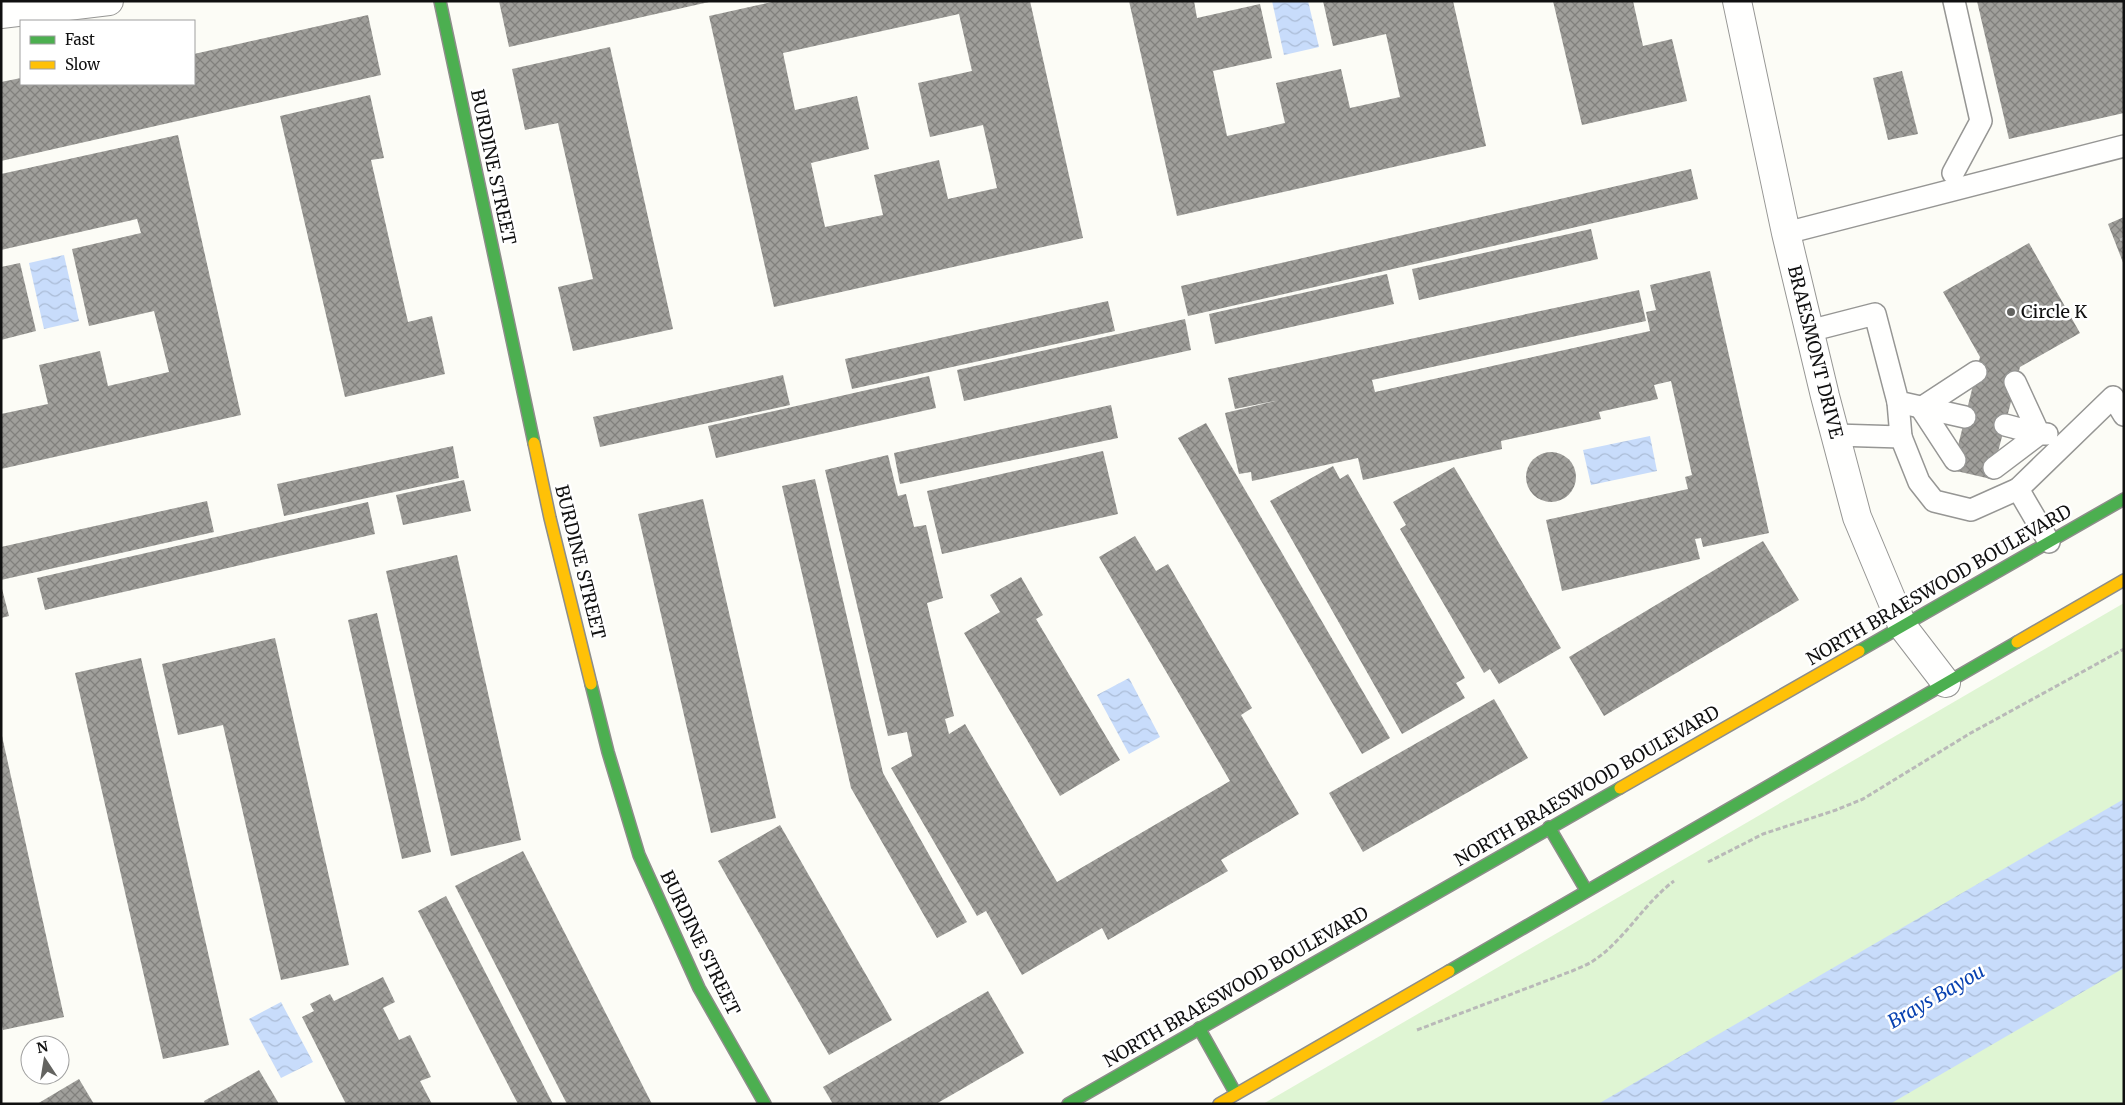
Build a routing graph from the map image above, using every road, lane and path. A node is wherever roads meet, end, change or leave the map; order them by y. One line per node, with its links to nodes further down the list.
1 (109, 1): 5 (street)
2 (440, 1): 37 (main road, BURDINE STREET)
3 (1737, 1): 8 (street, BRAESMONT DRIVE)
4 (1954, 1): 7 (lane)
5 (1, 14)
6 (2124, 146): 8 (lane)
7 (1953, 172)
8 (1786, 233): 9 (street, BRAESMONT DRIVE)
9 (1809, 331): 12 (lane); 18 (street, BRAESMONT DRIVE)
10 (1976, 372): 13 (lane)
11 (2015, 382): 17 (lane)
12 (1898, 402): 13 (lane); 20 (lane)
13 (1921, 408): 15 (lane); 21 (lane)
14 (2124, 415): 19 (lane)
15 (1965, 417)
16 (2005, 426): 17 (lane)
17 (2038, 434): 19 (lane); 22 (lane)
18 (1835, 435): 20 (lane); 27 (street, BRAESMONT DRIVE)
19 (2072, 435): 23 (lane)
20 (1901, 437): 23 (lane)
21 (1955, 460)
22 (1994, 468)
23 (2018, 489): 25 (lane)
24 (2124, 499): 25 (main road, NORTH BRAESWOOD BOULEVARD)
25 (2049, 542): 27 (main road, NORTH BRAESWOOD BOULEVARD)
26 (2124, 580): 29 (main road)
27 (1903, 627): 29 (street, BRAESMONT DRIVE); 30 (main road, NORTH BRAESWOOD BOULEVARD)
28 (2124, 649): 31 (path)
29 (1946, 683): 33 (main road)
30 (1548, 827): 33 (main road); 34 (main road, NORTH BRAESWOOD BOULEVARD)
31 (1701, 865)
32 (1676, 879): 35 (path)
33 (1586, 890): 36 (main road)
34 (1199, 1028): 36 (main road); 38 (main road, NORTH BRAESWOOD BOULEVARD)
35 (1410, 1033)
36 (1236, 1094): 39 (main road)
37 (765, 1104)
38 (1068, 1104)
39 (1219, 1104)

